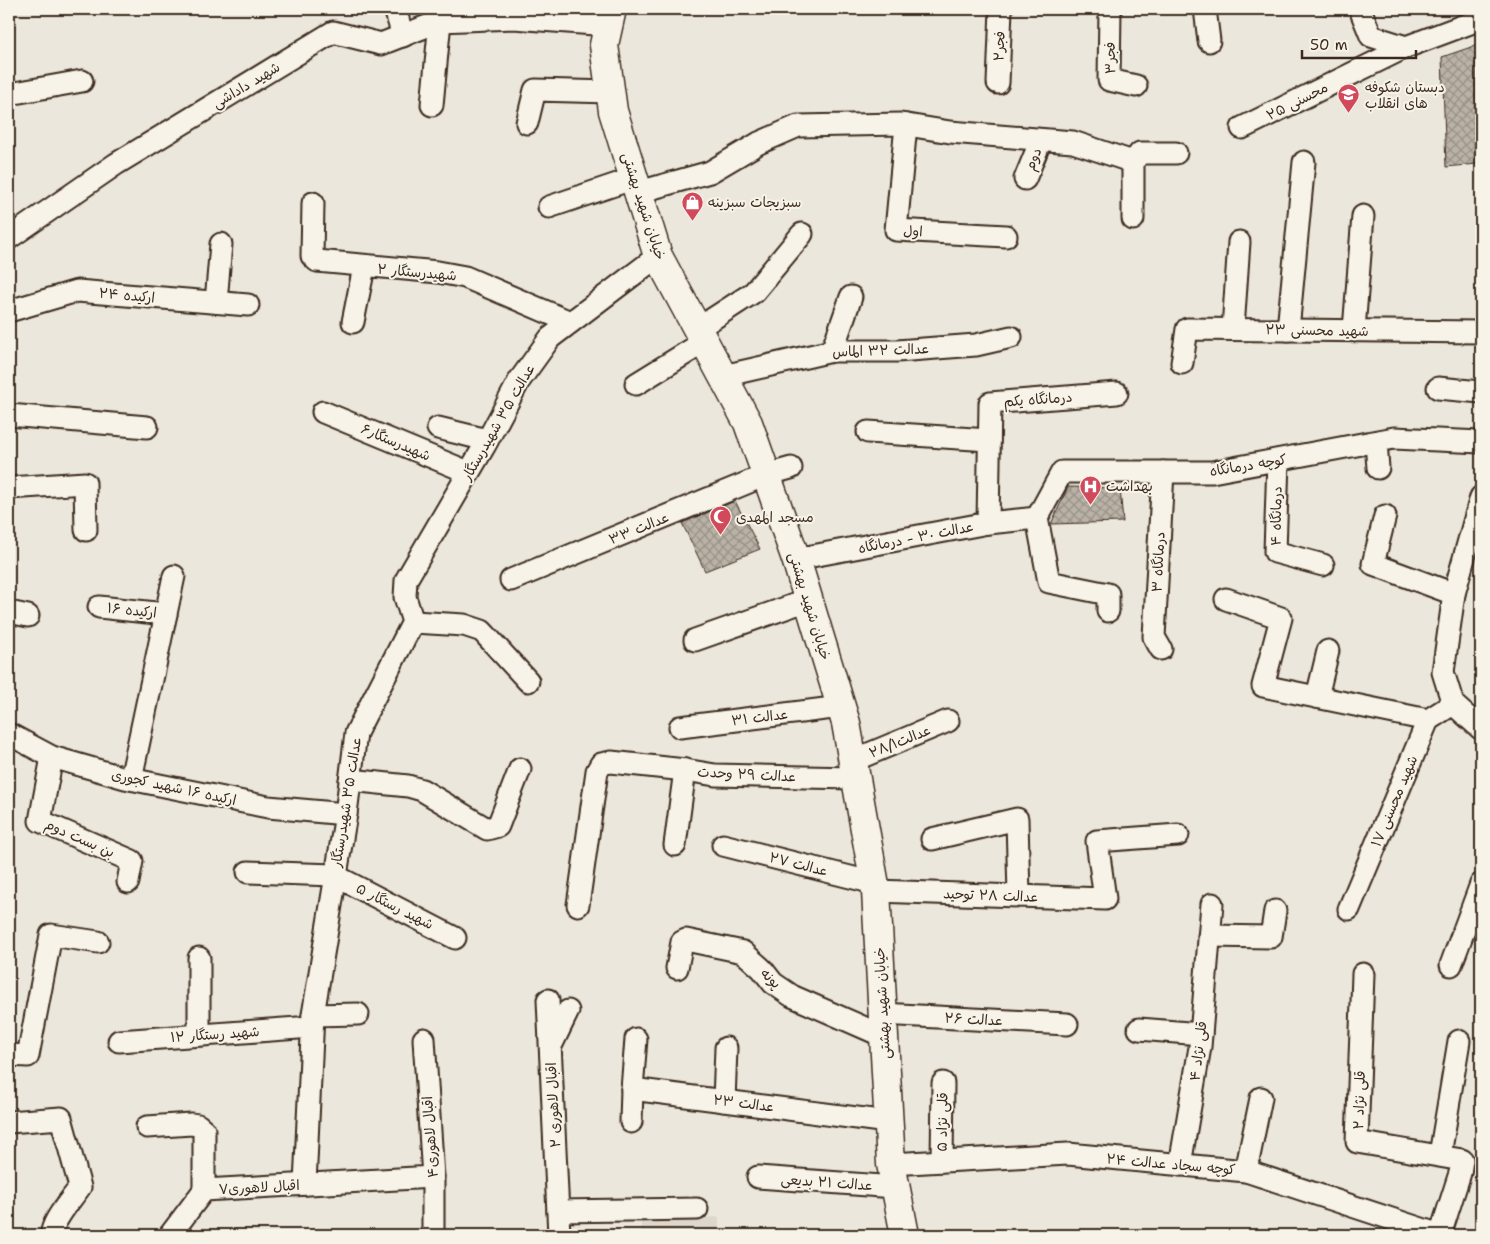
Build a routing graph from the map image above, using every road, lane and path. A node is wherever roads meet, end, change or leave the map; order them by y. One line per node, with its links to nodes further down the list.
1 (394, 9): 9 (street)
2 (1001, 9): 13 (street, فجر۲)
3 (1110, 9): 14 (street, فجر۳)
4 (1206, 9): 10 (street)
5 (1360, 9): 11 (street)
6 (610, 17): 8 (street); 15 (main road, خیابان شهید بهشتی)
7 (1481, 18): 11 (street, محسنی ۲۵)
8 (440, 21): 9 (street); 17 (street)
9 (403, 36): 33 (street, شهید داداشی)
10 (1209, 41)
11 (1406, 46): 20 (street, محسنی ۲۵)
12 (82, 80): 16 (street)
13 (998, 82)
14 (1136, 86)
15 (610, 92): 18 (street); 26 (main road, خیابان شهید بهشتی)
16 (9, 94)
17 (432, 105)
18 (527, 124)
19 (906, 125): 21 (street); 26 (street); 32 (street, اول)
20 (1242, 128)
21 (1041, 140): 23 (street); 25 (street, دوم)
22 (1176, 152): 23 (street)
23 (1133, 162): 30 (street)
24 (1304, 162): 45 (street)
25 (1025, 179)
26 (637, 185): 28 (street); 36 (main road, خیابان شهید بهشتی)
27 (313, 202): 37 (street, شهیدرستگار ۲)
28 (549, 207)
29 (1363, 216): 46 (street)
30 (1133, 219)
31 (802, 234): 48 (street)
32 (1006, 236)
33 (9, 238)
34 (1239, 242): 44 (street)
35 (221, 244): 39 (street)
36 (658, 256): 43 (street, عدالت ۳۵ شهیدرستگار); 48 (main road, خیابان شهید بهشتی)
37 (364, 267): 42 (street); 43 (street, شهیدرستگار ۲)
38 (851, 297): 50 (street)
39 (216, 302): 40 (street, ارکیده ۲۴); 41 (street, ارکیده ۲۴)
40 (248, 305)
41 (9, 311)
42 (353, 322)
43 (570, 322): 62 (street, عدالت ۳۵ شهیدرستگار)
44 (1233, 329): 45 (street, شهید محسنی ۲۳); 51 (street, شهید محسنی ۲۳)
45 (1288, 330): 46 (street, شهید محسنی ۲۳)
46 (1354, 330): 47 (street, شهید محسنی ۲۳)
47 (1481, 332)
48 (701, 336): 52 (main road, خیابان شهید بهشتی); 53 (street)
49 (1011, 337): 50 (street, عدالت ۳۲ الماس)
50 (832, 351): 52 (street, عدالت ۳۲ الماس)
51 (1182, 363)
52 (723, 376): 68 (main road, خیابان شهید بهشتی)
53 (636, 384)
54 (1438, 388): 55 (street)
55 (1481, 392)
56 (1117, 393): 63 (street, درمانگاه یکم)
57 (323, 412): 69 (street, شهیدرستگار۶)
58 (9, 415): 59 (street)
59 (147, 426)
60 (438, 428): 62 (street)
61 (868, 432): 63 (street)
62 (487, 440): 69 (street, عدالت ۳۵ شهیدرستگار)
63 (989, 440): 75 (street, درمانگاه یکم)
64 (1385, 440): 65 (street, کوچه درمانگاه); 66 (street, کوچه درمانگاه); 67 (street)
65 (1481, 442)
66 (1278, 460): 70 (street, کوچه درمانگاه); 79 (street, درمانگاه ۴)
67 (1378, 468)
68 (779, 471): 78 (main road, خیابان شهید بهشتی); 81 (street, عدالت ۳۳)
69 (468, 472): 88 (street, عدالت ۳۵ شهیدرستگار)
70 (1163, 472): 74 (street, کوچه درمانگاه); 90 (street, درمانگاه ۳)
71 (9, 488): 76 (street)
72 (1481, 497): 77 (street)
73 (1385, 516): 82 (street)
74 (1037, 518): 75 (street, عدالت ۳۰ - درمانگاه); 86 (street)
75 (988, 523): 78 (street, عدالت ۳۰ - درمانگاه)
76 (86, 530)
77 (1475, 541): 82 (street)
78 (796, 559): 84 (main road, خیابان شهید بهشتی)
79 (1323, 565)
80 (174, 576): 87 (street)
81 (511, 580)
82 (1454, 594): 94 (street)
83 (1226, 599): 93 (street)
84 (808, 600): 89 (street); 95 (main road, خیابان شهید بهشتی)
85 (99, 607): 87 (street, ارکیده ۱۶)
86 (1108, 611)
87 (166, 614): 105 (street)
88 (413, 622): 92 (street); 106 (street, عدالت ۳۵ شهیدرستگار)
89 (695, 640)
90 (1161, 649)
91 (1328, 652): 93 (street)
92 (528, 681)
93 (1317, 697): 96 (street)
94 (1452, 704): 96 (street); 99 (street)
95 (841, 707): 98 (street, عدالت ۳۱); 104 (main road, خیابان شهید بهشتی)
96 (1428, 720): 120 (street, شهید محسنی ۱۷)
97 (948, 722): 104 (street, عدالت۲۸/۱)
98 (680, 727)
99 (1481, 729)
100 (9, 736): 101 (street, ارکیده ۱۶ شهید کجوری)
101 (52, 757): 105 (street, ارکیده ۱۶ شهید کجوری); 114 (street, بن بست دوم)
102 (520, 769): 106 (street)
103 (685, 770): 104 (street, عدالت ۲۹ وحدت); 110 (street, عدالت ۲۹ وحدت); 119 (street)
104 (853, 770): 116 (main road, خیابان شهید بهشتی)
105 (131, 779): 107 (street, ارکیده ۱۶ شهید کجوری)
106 (350, 780): 107 (street, عدالت ۳۵ شهیدرستگار)
107 (346, 814): 113 (street, عدالت ۳۵ شهیدرستگار)
108 (1178, 835): 117 (street, عدالت ۲۸ توحید)
109 (932, 838): 117 (street)
110 (675, 845)
111 (723, 846): 116 (street, عدالت ۲۷)
112 (248, 872): 113 (street)
113 (334, 876): 123 (street, شهید رستگار ۵); 132 (street, عدالت ۳۵ شهیدرستگار)
114 (128, 882)
115 (1481, 884): 126 (street)
116 (875, 887): 117 (street, عدالت ۲۸ توحید); 134 (main road, خیابان شهید بهشتی)
117 (1018, 896)
118 (1212, 904): 122 (street, قلی نژاد ۴)
119 (578, 905)
120 (1349, 909)
121 (1274, 911): 122 (street)
122 (1209, 936): 136 (street, قلی نژاد ۴)
123 (455, 938)
124 (98, 942): 144 (street)
125 (200, 958): 137 (street)
126 (1451, 965)
127 (677, 968): 134 (street, پونه)
128 (1363, 974): 153 (street, قلی نژاد ۲)
129 (548, 1000): 143 (street, اقبال لاهوری ۲)
130 (568, 1012): 143 (street)
131 (358, 1014): 132 (street, شهید رستگار ۱۲)
132 (312, 1021): 137 (street, شهید رستگار ۱۲); 160 (street, عدالت ۳۵ شهیدرستگار)
133 (1067, 1024): 134 (street, عدالت ۲۶)
134 (883, 1025): 151 (main road, خیابان شهید بهشتی)
135 (1139, 1029): 136 (street)
136 (1201, 1034): 155 (street, قلی نژاد ۴)
137 (199, 1035): 140 (street, شهید رستگار ۱۲)
138 (636, 1039): 146 (street)
139 (424, 1040): 158 (street, اقبال لاهوری۴)
140 (119, 1041)
141 (1459, 1041): 153 (street)
142 (726, 1048): 148 (street)
143 (550, 1049): 163 (street, اقبال لاهوری ۲)
144 (9, 1055)
145 (943, 1084): 154 (street, قلی نژاد ۵)
146 (632, 1089): 148 (street, عدالت ۲۳); 150 (street)
147 (1261, 1098): 156 (street)
148 (724, 1101): 151 (street, عدالت ۲۳)
149 (9, 1122): 164 (street)
150 (631, 1122)
151 (888, 1122): 157 (main road, خیابان شهید بهشتی)
152 (147, 1126): 161 (street, اقبال لاهوری۷)
153 (1440, 1155): 169 (street, قلی نژاد ۲)
154 (942, 1161): 155 (street, کوچه سجاد عدالت ۲۴); 157 (street, کوچه سجاد عدالت ۲۴)
155 (1180, 1165): 156 (street, کوچه سجاد عدالت ۲۴)
156 (1246, 1171): 169 (street, کوچه سجاد عدالت ۲۴)
157 (893, 1175): 159 (street, عدالت ۲۱ بدیعی); 168 (main road, خیابان شهید بهشتی)
158 (433, 1177): 160 (street, اقبال لاهوری۷); 166 (street, اقبال لاهوری۴)
159 (758, 1177)
160 (305, 1184): 161 (street, اقبال لاهوری۷)
161 (204, 1190): 165 (street)
162 (697, 1208): 163 (street)
163 (558, 1211): 167 (street, اقبال لاهوری ۲)
164 (52, 1231)
165 (170, 1235)
166 (433, 1235)
167 (559, 1235)
168 (905, 1235)
169 (1440, 1235)

